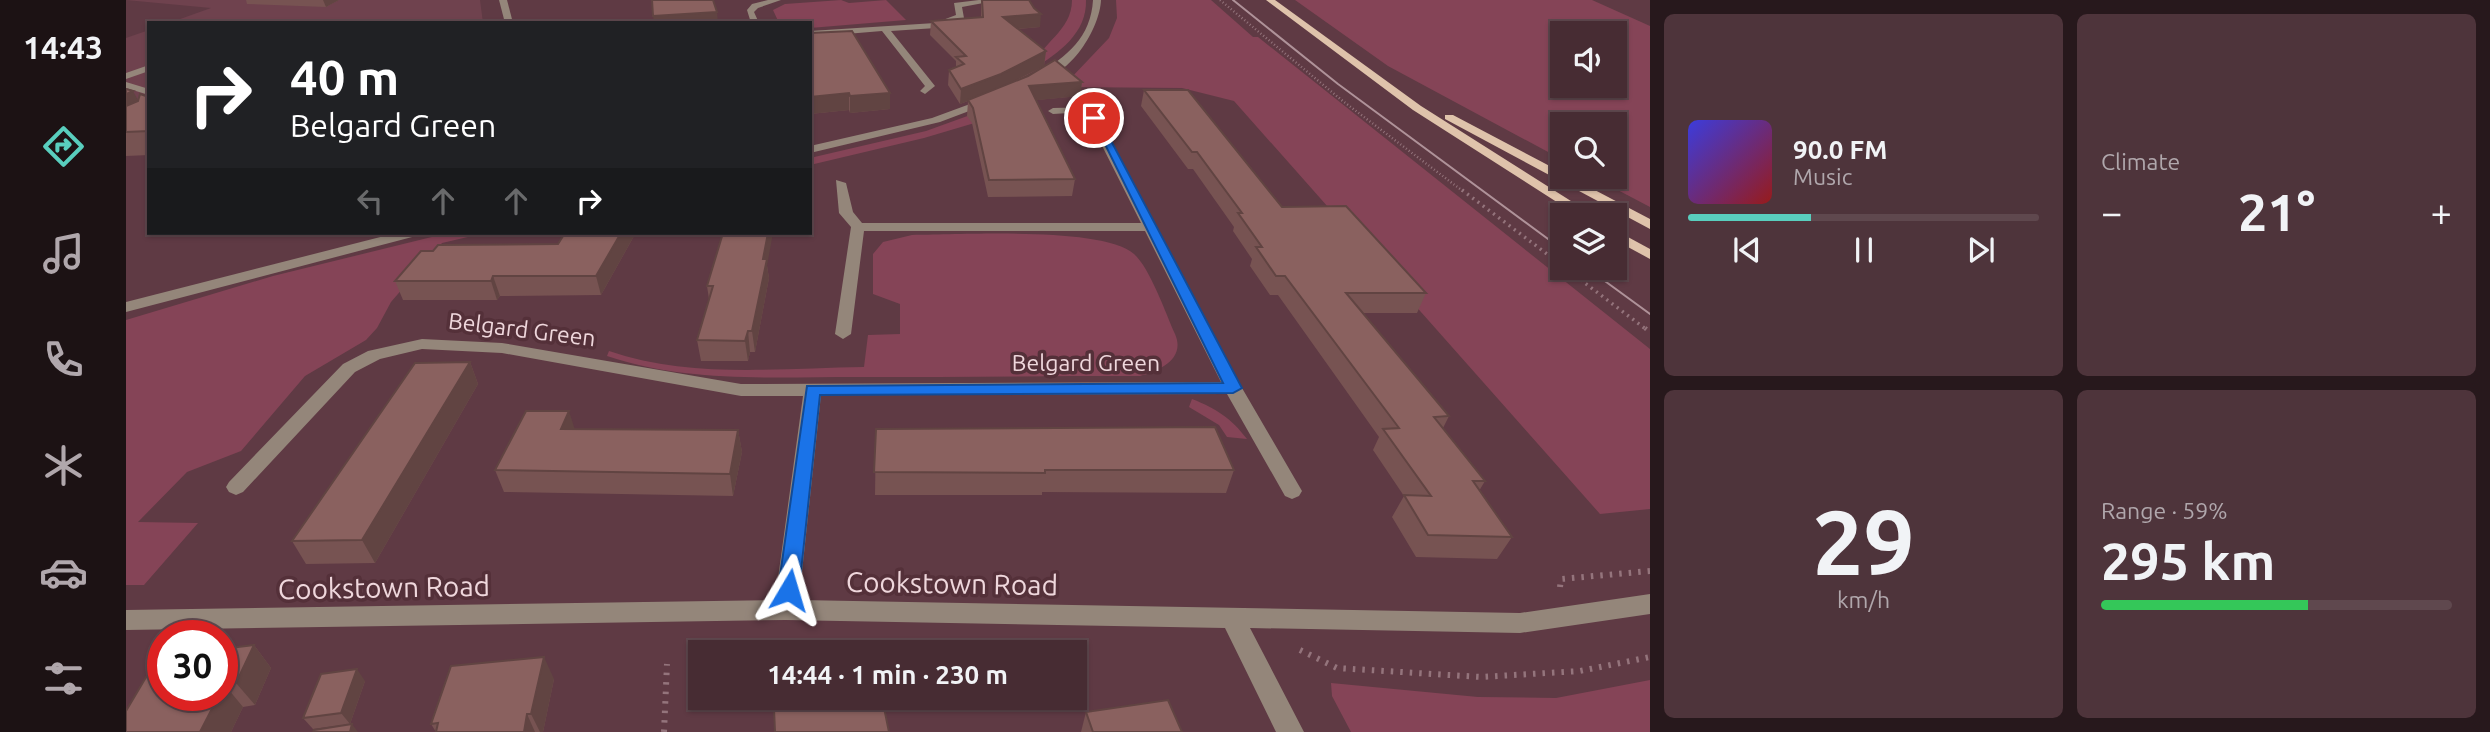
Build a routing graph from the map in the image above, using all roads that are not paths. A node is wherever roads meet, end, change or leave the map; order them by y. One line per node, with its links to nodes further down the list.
1 (502, 0): 6 (street)
2 (777, 0): 7 (street)
3 (1097, 0): 13 (street)
4 (1270, 0): 10 (main road)
5 (990, 1): 8 (street)
6 (508, 21)
7 (754, 21)
8 (885, 29): 9 (street); 16 (street)
9 (812, 34)
10 (1358, 65): 21 (main road); 22 (main road)
11 (147, 69): 12 (street)
12 (126, 76)
13 (1027, 83)
14 (126, 85): 15 (street)
15 (147, 91)
16 (925, 91)
17 (1006, 93): 19 (street)
18 (1053, 111): 24 (street)
19 (812, 150)
20 (840, 183): 23 (street)
21 (1567, 203)
22 (1650, 225)
23 (858, 227): 24 (street); 29 (street)
24 (1151, 227): 30 (street)
25 (403, 235): 28 (street)
26 (1627, 241): 27 (main road)
27 (1650, 255)
28 (126, 307)
29 (843, 334)
30 (1233, 388): 31 (street, Belgard Green); 33 (street)
31 (813, 390): 32 (street, Belgard Green); 35 (street)
32 (236, 487)
33 (1292, 491)
34 (1650, 604): 36 (street, Cookstown Road)
35 (786, 610): 36 (street, Cookstown Road); 37 (street, Cookstown Road)
36 (1233, 618): 38 (street)
37 (126, 620)
38 (1290, 732)

